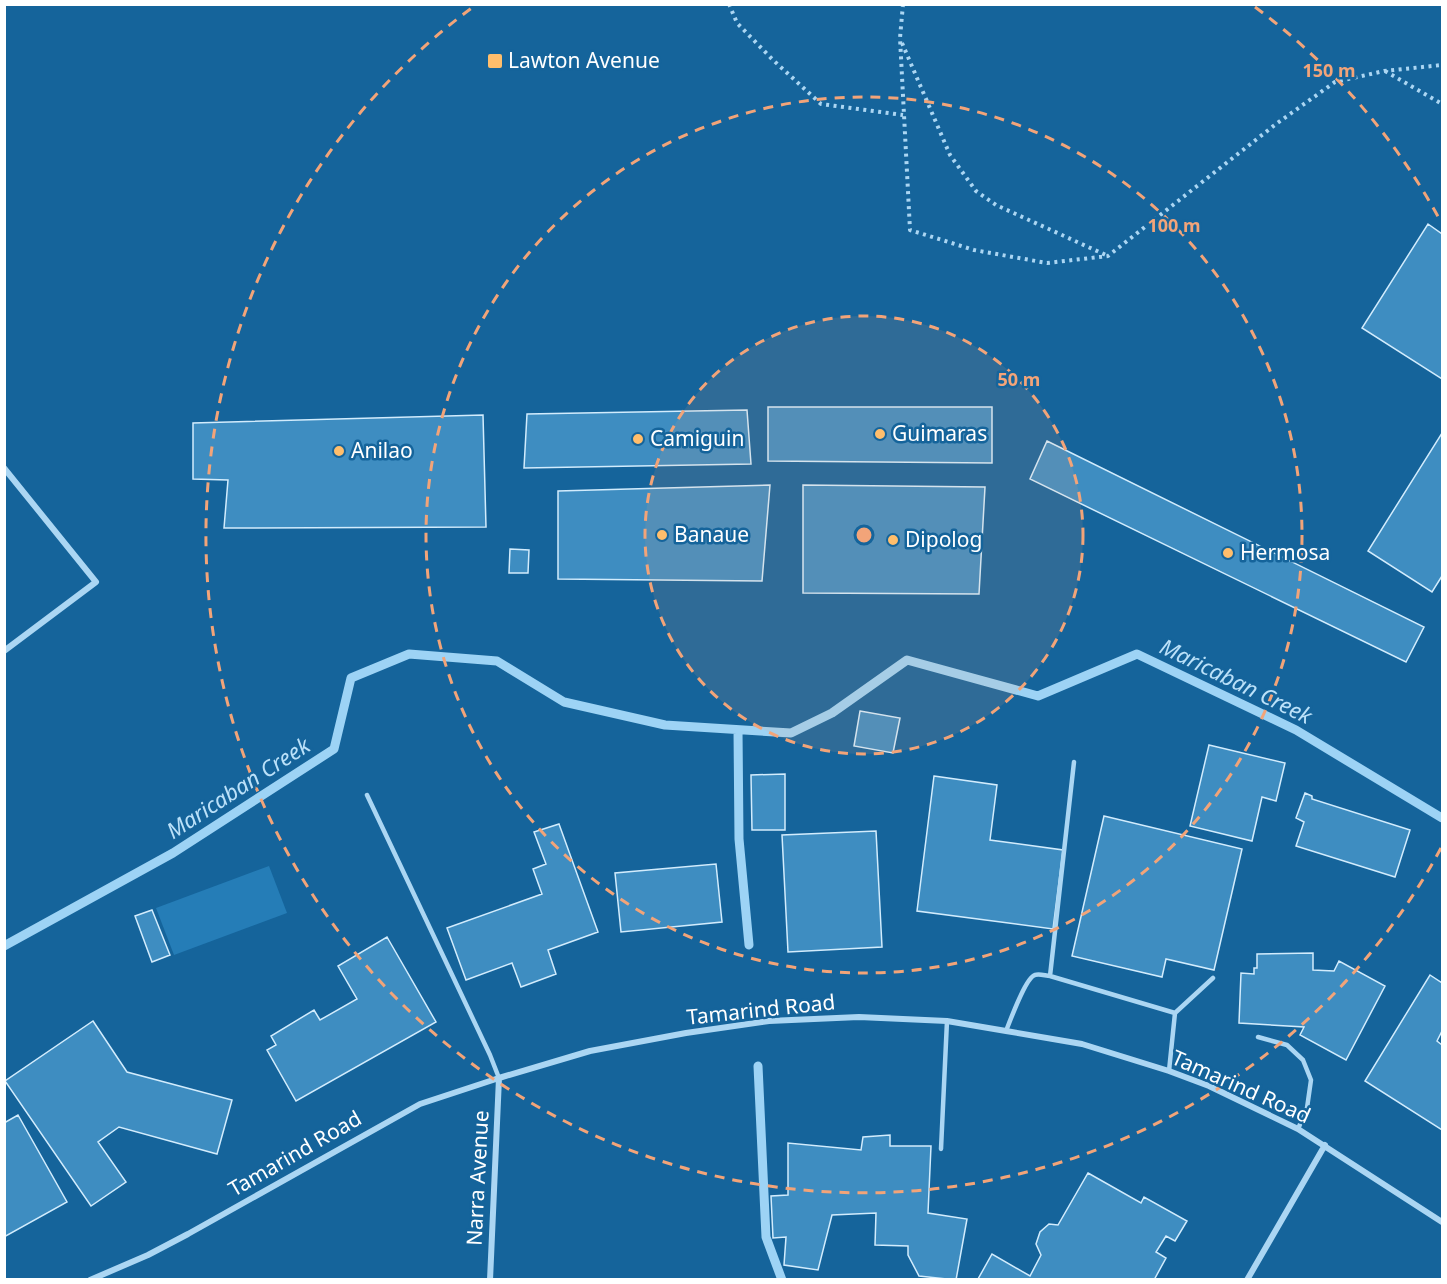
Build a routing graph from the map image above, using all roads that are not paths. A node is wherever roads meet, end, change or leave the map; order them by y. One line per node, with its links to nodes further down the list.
1 (4, 468): 2 (street)
2 (4, 651)
3 (1074, 762): 5 (lane)
4 (367, 795): 12 (lane)
5 (1050, 976): 7 (lane); 9 (lane)
6 (1213, 978): 7 (lane)
7 (1175, 1013): 11 (lane)
8 (947, 1021): 9 (street, Tamarind Road); 12 (street, Tamarind Road); 15 (lane)
9 (1005, 1031): 11 (street, Tamarind Road)
10 (1258, 1037): 13 (lane)
11 (1169, 1071): 13 (street, Tamarind Road)
12 (499, 1078): 17 (street, Tamarind Road); 18 (street, Narra Avenue)
13 (1298, 1129): 14 (street, Tamarind Road)
14 (1325, 1145): 16 (street, Tamarind Road); 19 (street)
15 (941, 1149)
16 (1443, 1222)
17 (90, 1280)
18 (490, 1280)
19 (1247, 1280)

